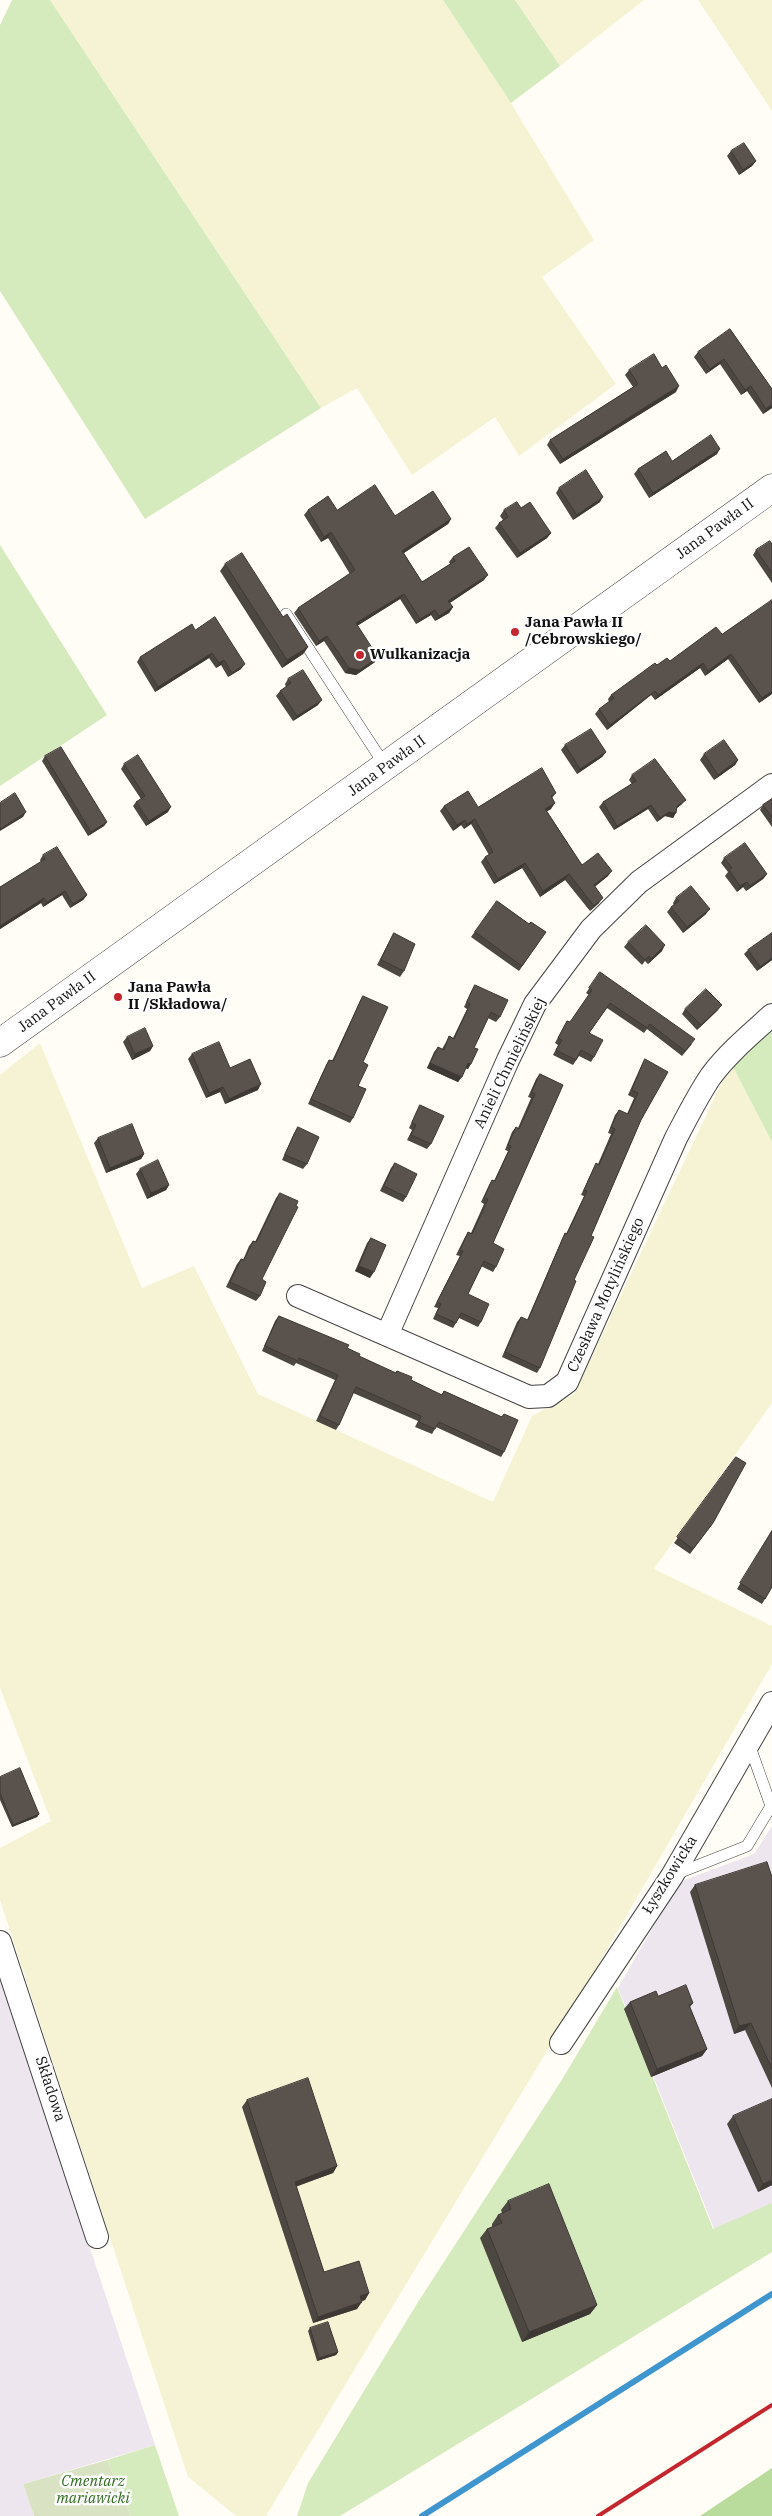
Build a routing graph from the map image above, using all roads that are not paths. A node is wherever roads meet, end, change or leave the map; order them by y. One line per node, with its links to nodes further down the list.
1 (772, 488): 3 (street, Jana Pawła II)
2 (286, 614): 3 (lane)
3 (386, 766): 6 (street, Jana Pawła II)
4 (772, 785): 8 (street, Anieli Chmielińskiej)
5 (772, 1015): 8 (street, Czesława Motylińskiego)
6 (0, 1043)
7 (298, 1296): 8 (street, Czesława Motylińskiego)
8 (387, 1335)
9 (772, 1703): 10 (street, Łyszkowicka)
10 (748, 1742): 11 (street, Łyszkowicka); 11 (lane)
11 (672, 1876): 13 (street, Łyszkowicka)
12 (0, 1942): 14 (street, Składowa)
13 (561, 2043)
14 (97, 2237)

